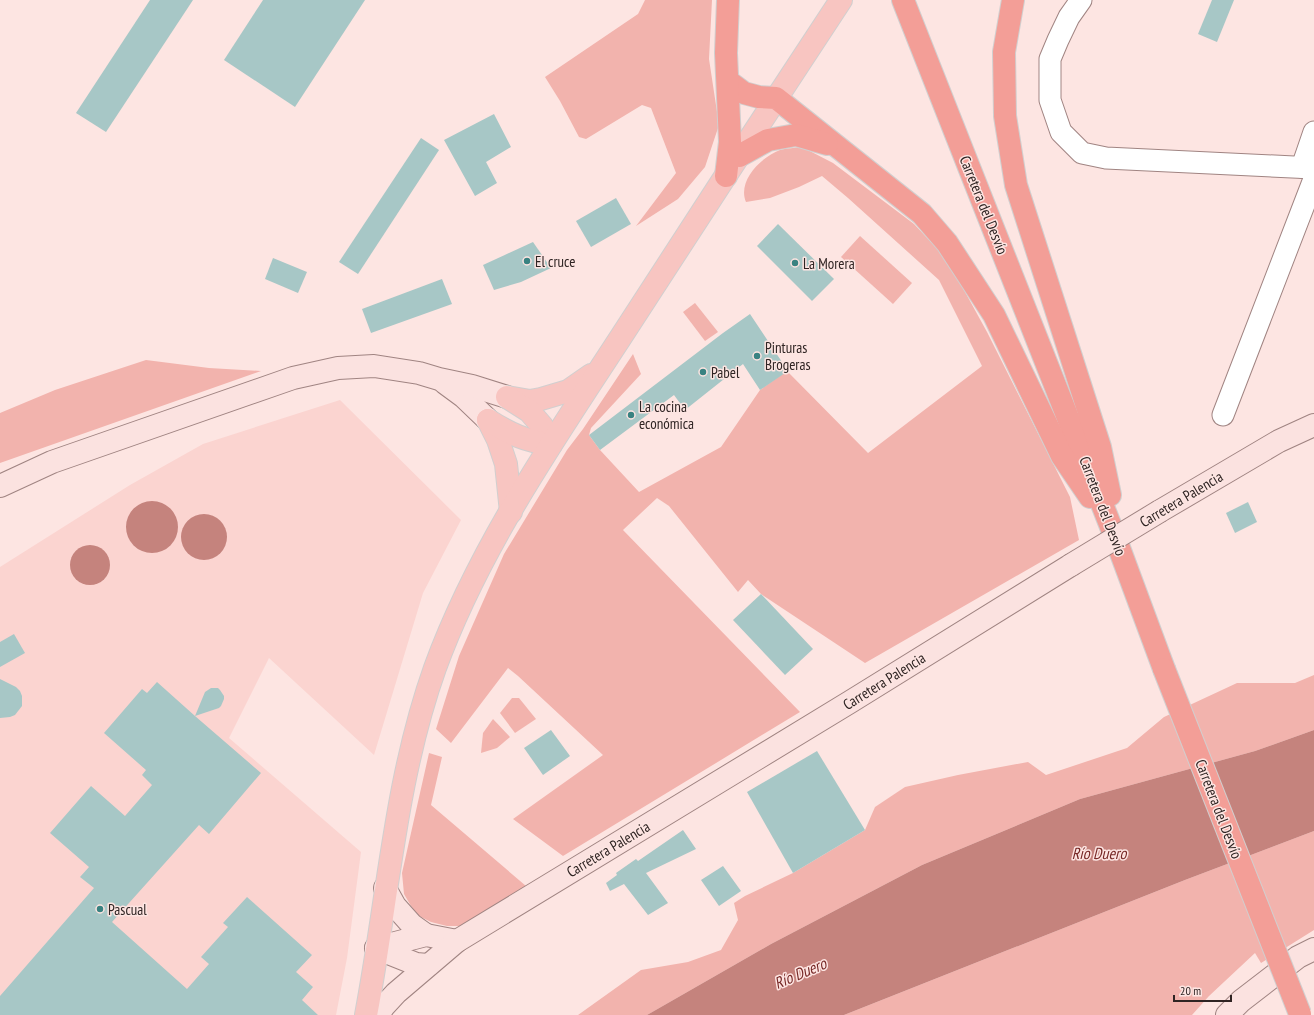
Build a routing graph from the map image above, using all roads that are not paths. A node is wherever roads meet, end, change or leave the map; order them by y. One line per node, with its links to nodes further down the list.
1 (728, 0): 6 (highway)
2 (841, 0): 7 (main road)
3 (903, 0): 22 (highway, Carretera del Desvío)
4 (1013, 0): 23 (highway)
5 (1081, 0): 11 (street)
6 (728, 81): 7 (highway); 12 (highway)
7 (776, 98): 9 (highway); 10 (main road)
8 (1314, 132): 11 (street)
9 (837, 147): 10 (highway); 22 (highway)
10 (739, 156): 12 (main road)
11 (1310, 171): 16 (street)
12 (726, 176): 13 (main road)
13 (601, 367): 15 (main road); 19 (main road)
14 (439, 379): 15 (street); 17 (street); 20 (street)
15 (507, 397): 19 (main road)
16 (1223, 415)
17 (488, 420): 19 (main road); 21 (main road)
18 (1314, 425): 26 (street, Carretera Palencia, bridge)
19 (551, 444): 21 (main road)
20 (0, 486)
21 (511, 512): 24 (main road)
22 (1115, 537): 23 (highway, Carretera del Desvío)
23 (1125, 563): 33 (highway, Carretera del Desvío, bridge)
24 (385, 888): 25 (street); 27 (main road)
25 (426, 936): 26 (street); 27 (street)
26 (457, 941): 29 (street, Carretera Palencia)
27 (376, 948): 29 (street); 30 (main road)
28 (1314, 948): 32 (street)
29 (428, 965): 31 (street, Carretera Palencia)
30 (366, 1015)
31 (378, 1015)
32 (1227, 1015)
33 (1300, 1015)

